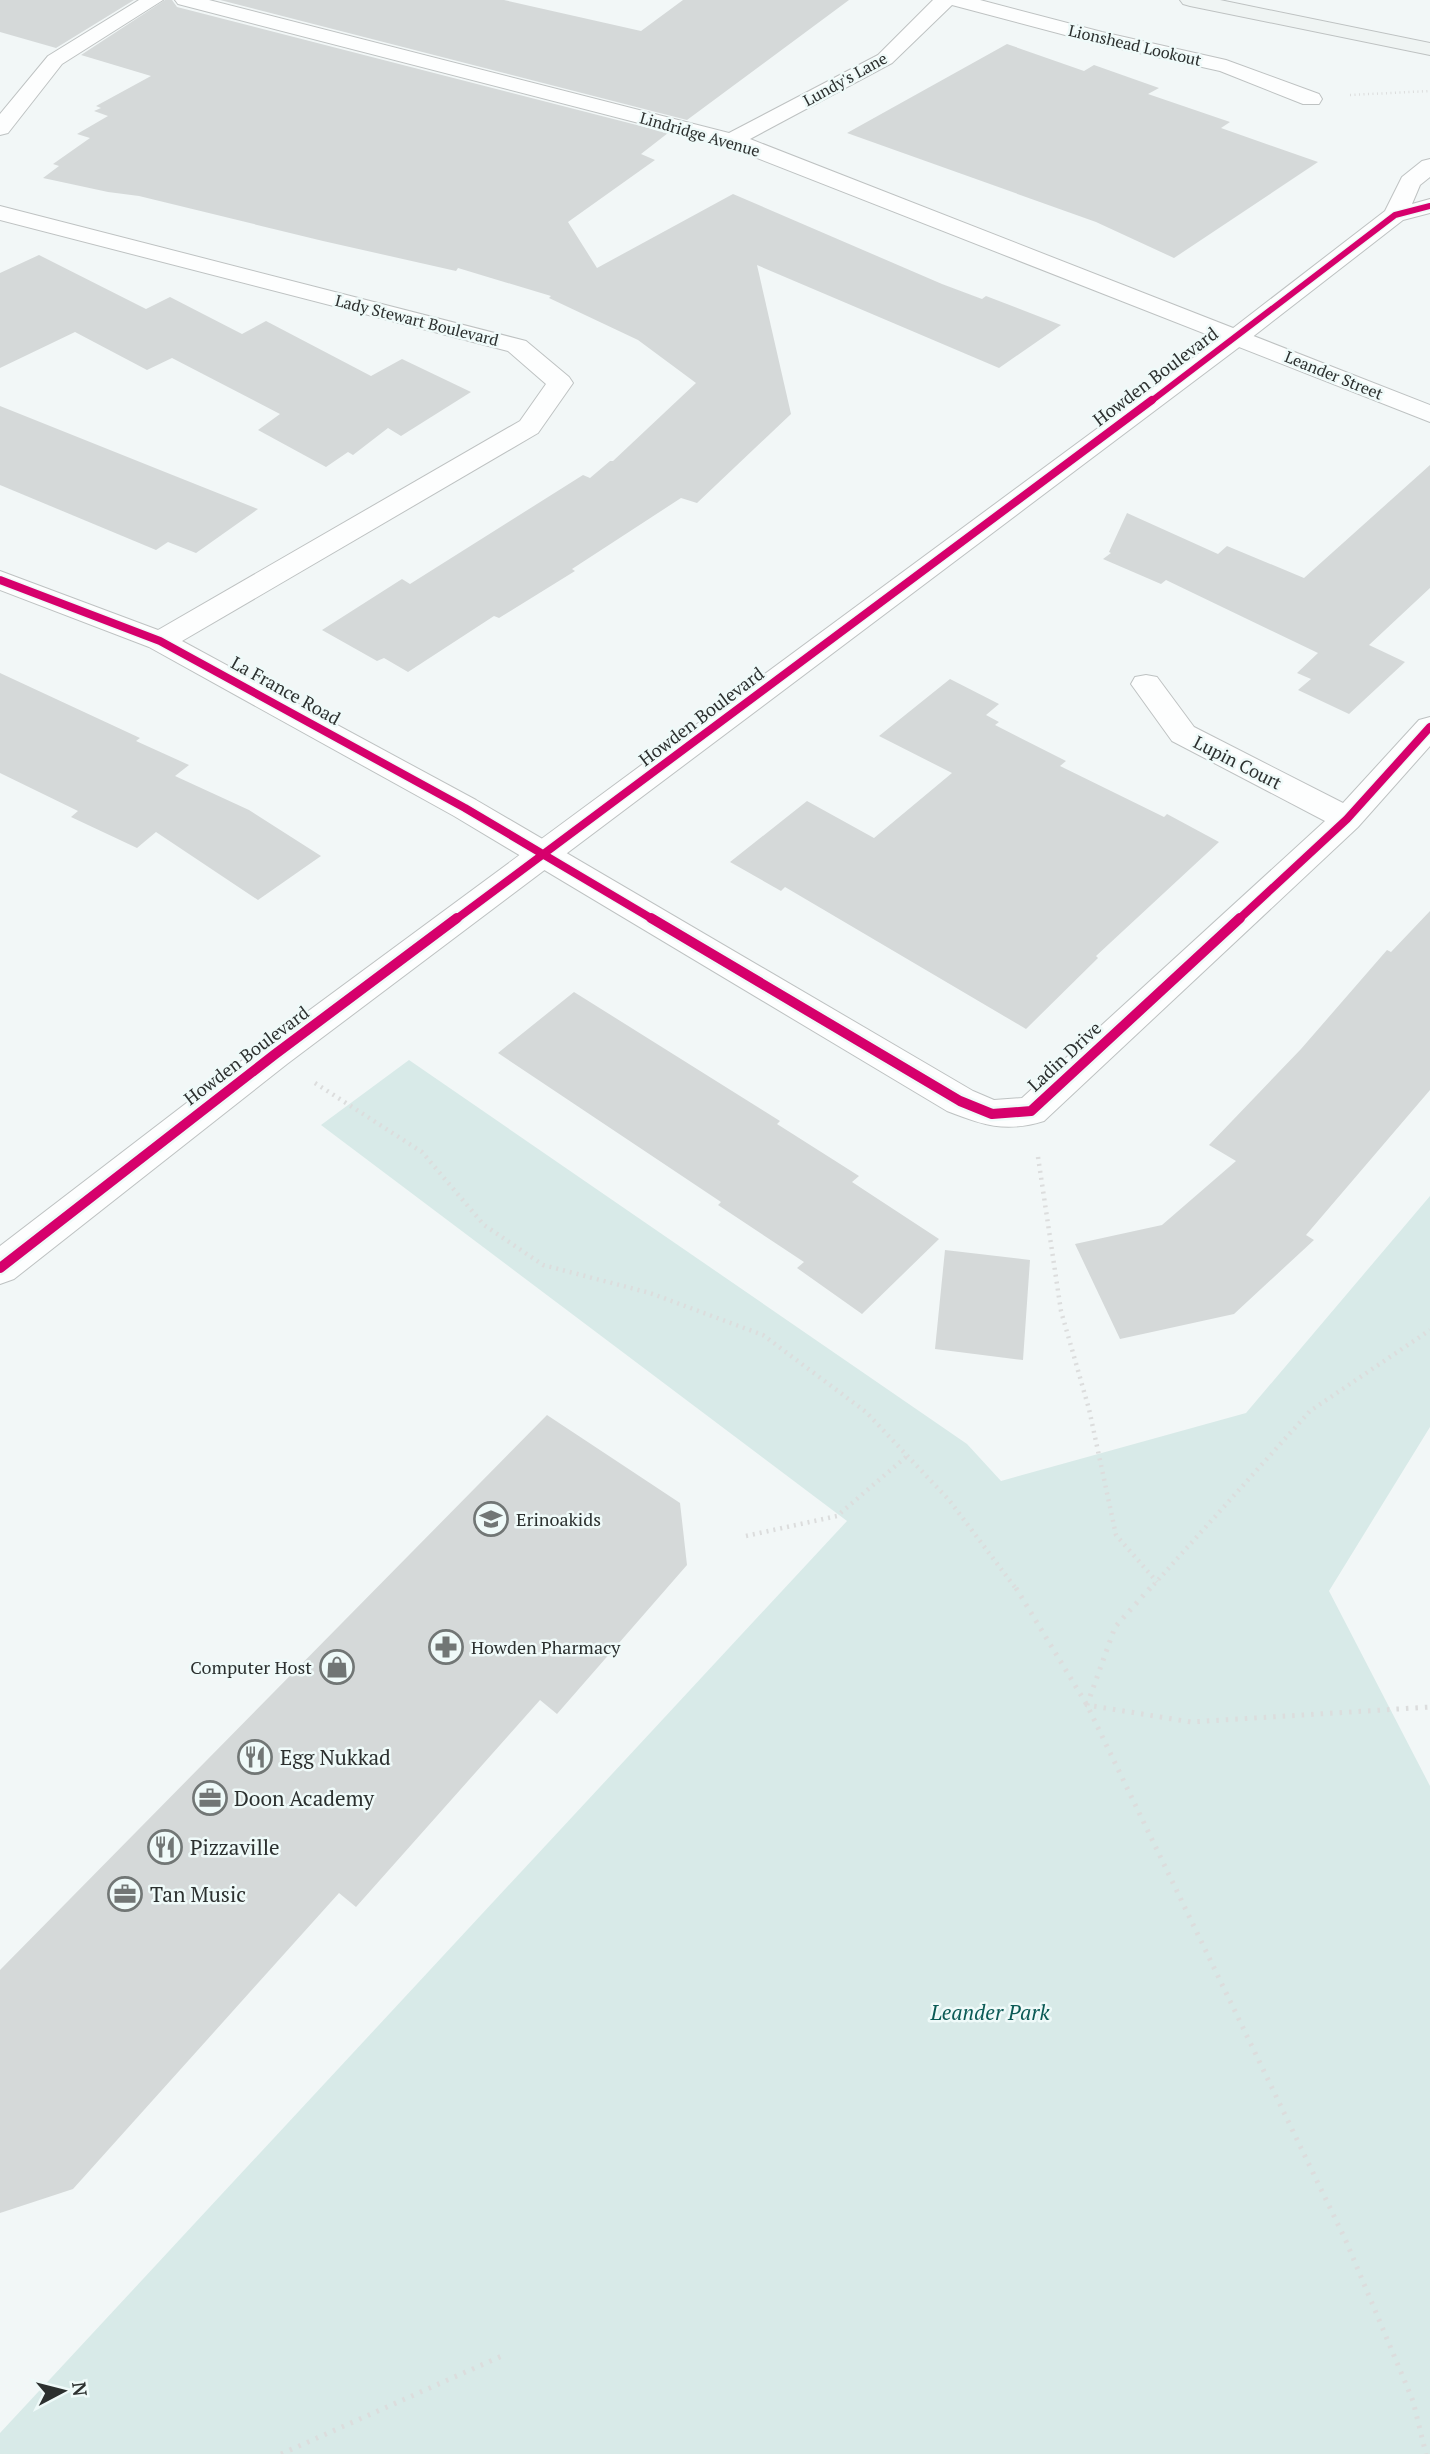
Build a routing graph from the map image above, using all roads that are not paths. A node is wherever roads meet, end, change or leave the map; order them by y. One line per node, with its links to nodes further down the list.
1 (153, 0): 8 (street)
2 (186, 0): 9 (street, Lindridge Avenue)
3 (945, 0): 9 (street, Lundy's Lane)
4 (957, 0): 7 (street, Lionshead Lookout)
5 (1189, 0): 6 (main road)
6 (1430, 49)
7 (1311, 99)
8 (0, 128)
9 (732, 140): 14 (street, Lindridge Avenue)
10 (1430, 166): 13 (street, Howden Boulevard)
11 (1430, 206): 13 (street, Howden Boulevard)
12 (0, 213): 17 (street, Lady Stewart Boulevard)
13 (1395, 215): 14 (street, Howden Boulevard)
14 (1237, 337): 15 (street, Leander Street); 21 (street, Howden Boulevard)
15 (1430, 414)
16 (0, 580): 17 (street, La France Road)
17 (160, 641): 21 (street, La France Road)
18 (1146, 684): 20 (street, Lupin Court)
19 (1430, 727): 20 (street, Ladin Drive)
20 (1347, 819): 21 (street, Ladin Drive)
21 (544, 855): 22 (street, Howden Boulevard)
22 (0, 1268)

